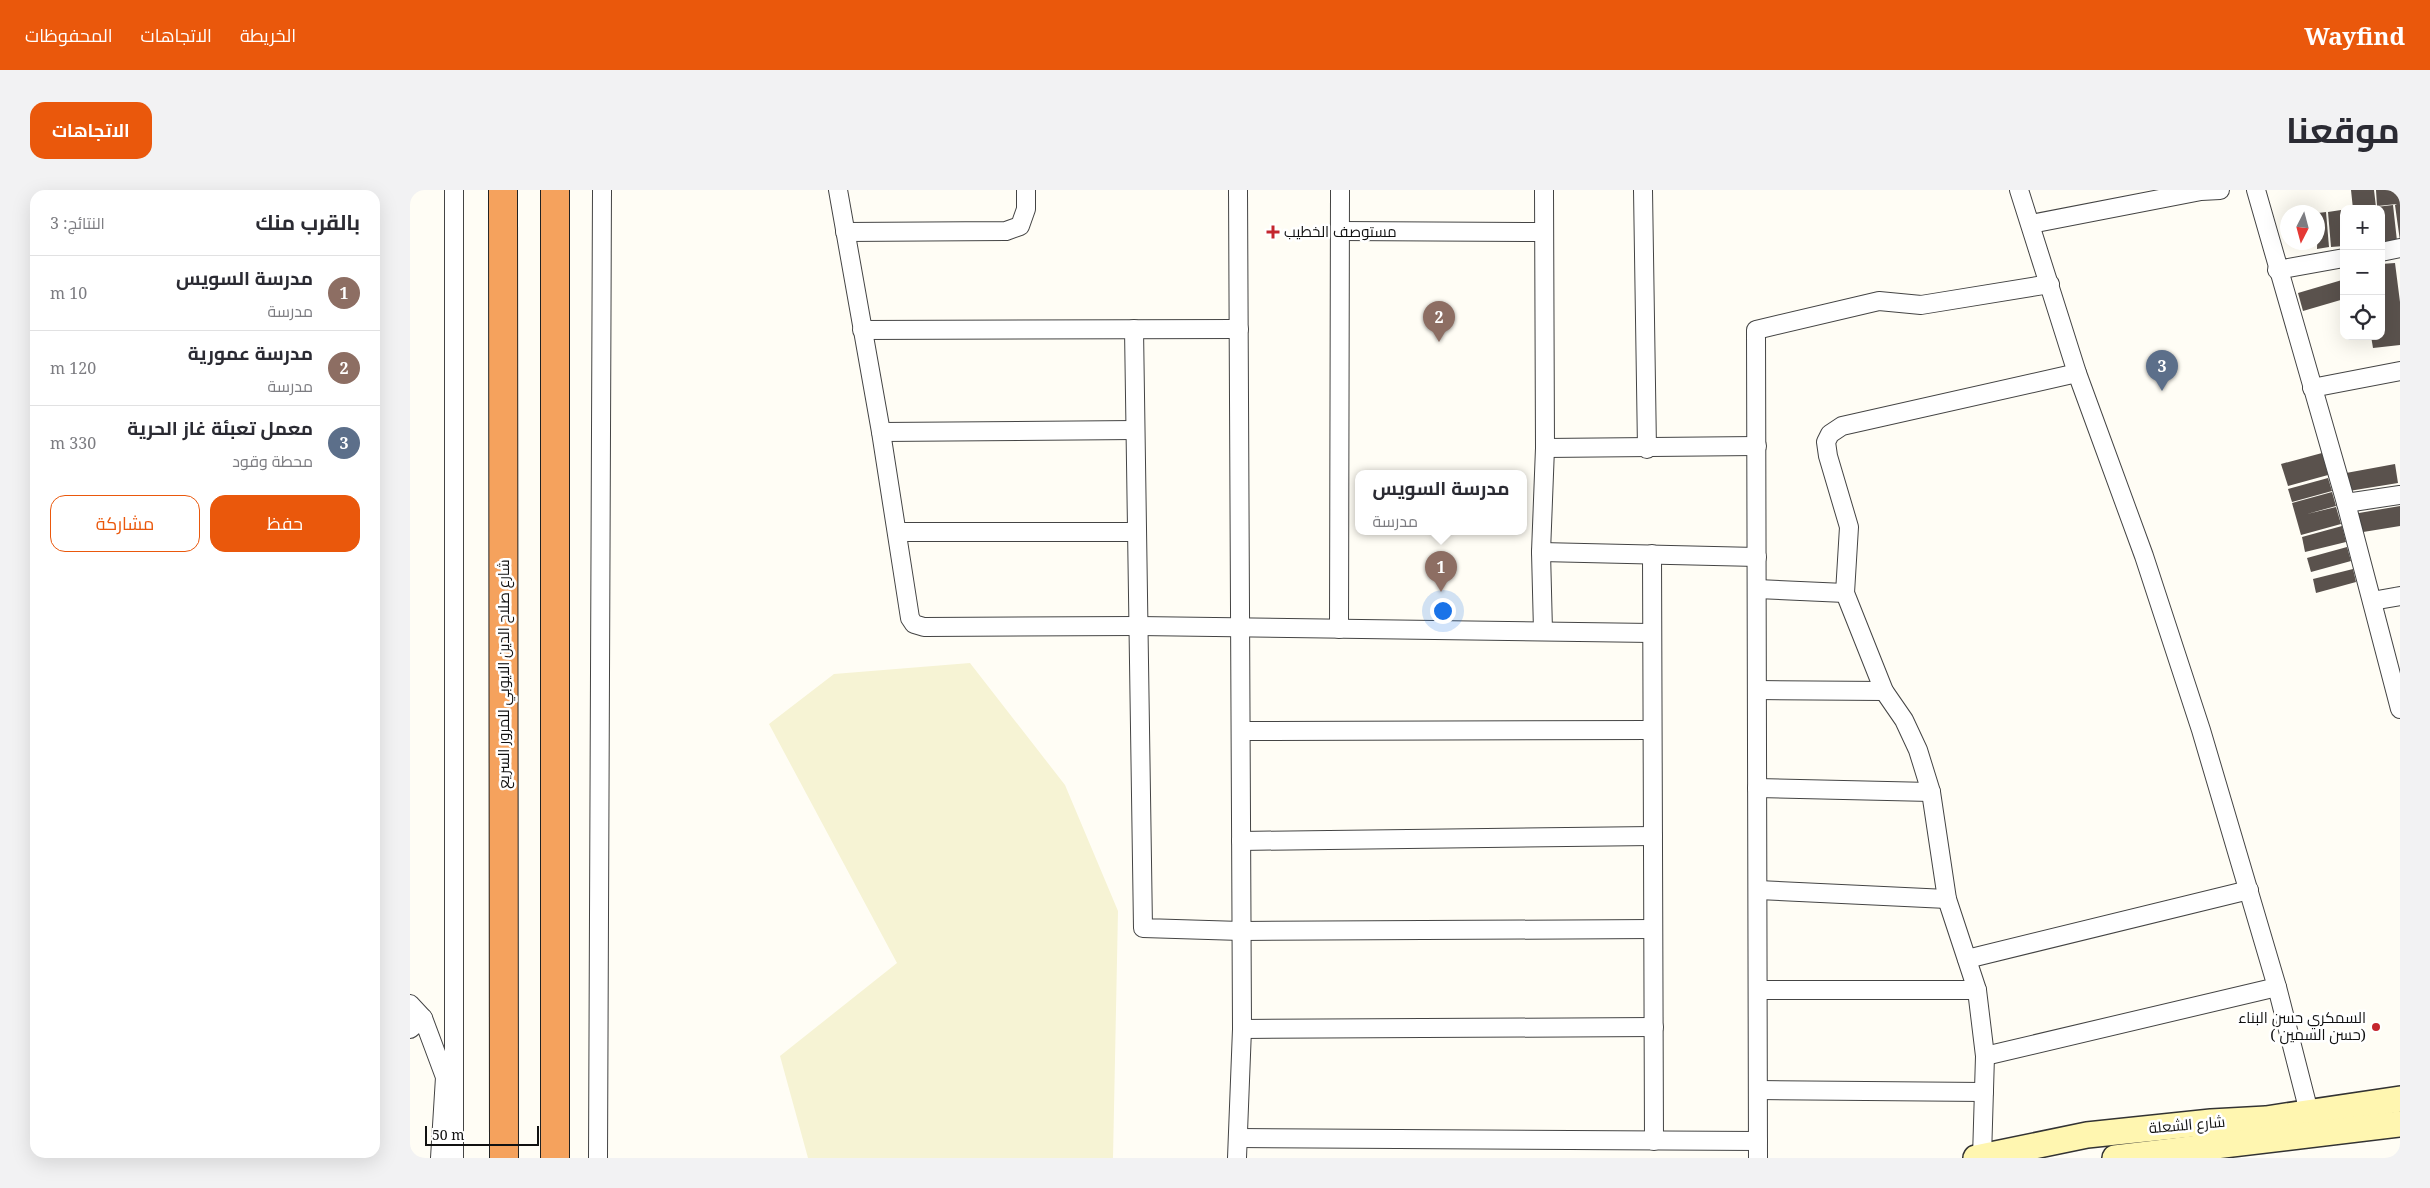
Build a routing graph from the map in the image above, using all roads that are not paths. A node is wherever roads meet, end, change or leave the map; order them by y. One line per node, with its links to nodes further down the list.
1 (454, 190): 87 (street)
2 (503, 190): 88 (highway, شارع صلاح الدين الايوبي للمرور السريع)
3 (555, 190): 89 (highway)
4 (602, 190): 90 (street)
5 (838, 190): 15 (street)
6 (1026, 190): 15 (street)
7 (1238, 190): 24 (street)
8 (1340, 190): 16 (street)
9 (1544, 190): 17 (street)
10 (1643, 190): 33 (street)
11 (2019, 190): 14 (street)
12 (2220, 190): 14 (street)
13 (2256, 190): 21 (street)
14 (2031, 224): 22 (street)
15 (845, 232): 25 (street)
16 (1340, 232): 17 (street); 47 (street)
17 (1544, 232): 32 (street)
18 (2400, 248): 19 (street)
19 (2385, 251)
20 (2340, 259): 21 (street)
21 (2277, 270): 28 (street)
22 (2050, 284): 27 (street); 31 (street)
23 (1134, 329): 24 (street); 25 (street); 29 (street)
24 (1239, 329): 46 (street)
25 (862, 330): 30 (street)
26 (2400, 371): 28 (street)
27 (2077, 372): 42 (street); 61 (street)
28 (2312, 388): 35 (street)
29 (1135, 430): 30 (street); 37 (street)
30 (881, 432): 36 (street)
31 (1757, 446): 33 (street); 40 (street)
32 (1545, 448): 33 (street); 38 (street)
33 (1647, 449)
34 (2400, 495): 35 (street)
35 (2346, 503): 44 (street)
36 (898, 532): 37 (street); 45 (street)
37 (1135, 532): 45 (street)
38 (1541, 552): 39 (street); 48 (street)
39 (1652, 554): 40 (street); 49 (street)
40 (1757, 556): 41 (street)
41 (1757, 589): 42 (street); 51 (street)
42 (1845, 593): 52 (street)
43 (2400, 596): 44 (street)
44 (2372, 601): 50 (street)
45 (1138, 626): 46 (street); 64 (street)
46 (1240, 628): 47 (street); 55 (street)
47 (1339, 629): 48 (street)
48 (1543, 632): 49 (street)
49 (1652, 633): 54 (street)
50 (2394, 661): 53 (street)
51 (1757, 690): 52 (street); 56 (street)
52 (1884, 691): 57 (street)
53 (2400, 708)
54 (1652, 730): 55 (street); 58 (street)
55 (1240, 731): 59 (street)
56 (1757, 788): 57 (street); 60 (street)
57 (1931, 792): 62 (street)
58 (1653, 836): 59 (street); 63 (street)
59 (1241, 840): 64 (street)
60 (1758, 890): 62 (street); 67 (street)
61 (2248, 890): 65 (street); 66 (street)
62 (1947, 899): 65 (street)
63 (1653, 929): 64 (street); 71 (street)
64 (1242, 931): 72 (street)
65 (1967, 959): 68 (street)
66 (2277, 987): 73 (street); 77 (street)
67 (1758, 990): 68 (street); 74 (street)
68 (1978, 990): 73 (street)
69 (410, 1004): 70 (street)
70 (416, 1024): 86 (street)
71 (1654, 1027): 72 (street); 81 (street)
72 (1242, 1029): 80 (street)
73 (1985, 1056): 75 (street)
74 (1758, 1090): 75 (street); 83 (street)
75 (1984, 1092): 85 (street)
76 (2400, 1099): 77 (main road, شارع الشعلة)
77 (2309, 1112): 78 (main road, شارع الشعلة)
78 (2200, 1123): 82 (main road, شارع الشعلة); 84 (main road)
79 (2400, 1124): 84 (main road, شارع الشعلة)
80 (1238, 1138): 81 (street); 91 (street)
81 (1654, 1141): 83 (street)
82 (2179, 1144): 84 (main road, شارع الشعلة); 85 (main road, شارع الشعلة); 92 (main road, شارع الشعلة)
83 (1758, 1149)
84 (2204, 1152)
85 (1979, 1157)
86 (440, 1158)
87 (454, 1158)
88 (504, 1158)
89 (555, 1158)
90 (598, 1158)
91 (1237, 1158)
92 (2115, 1158)

